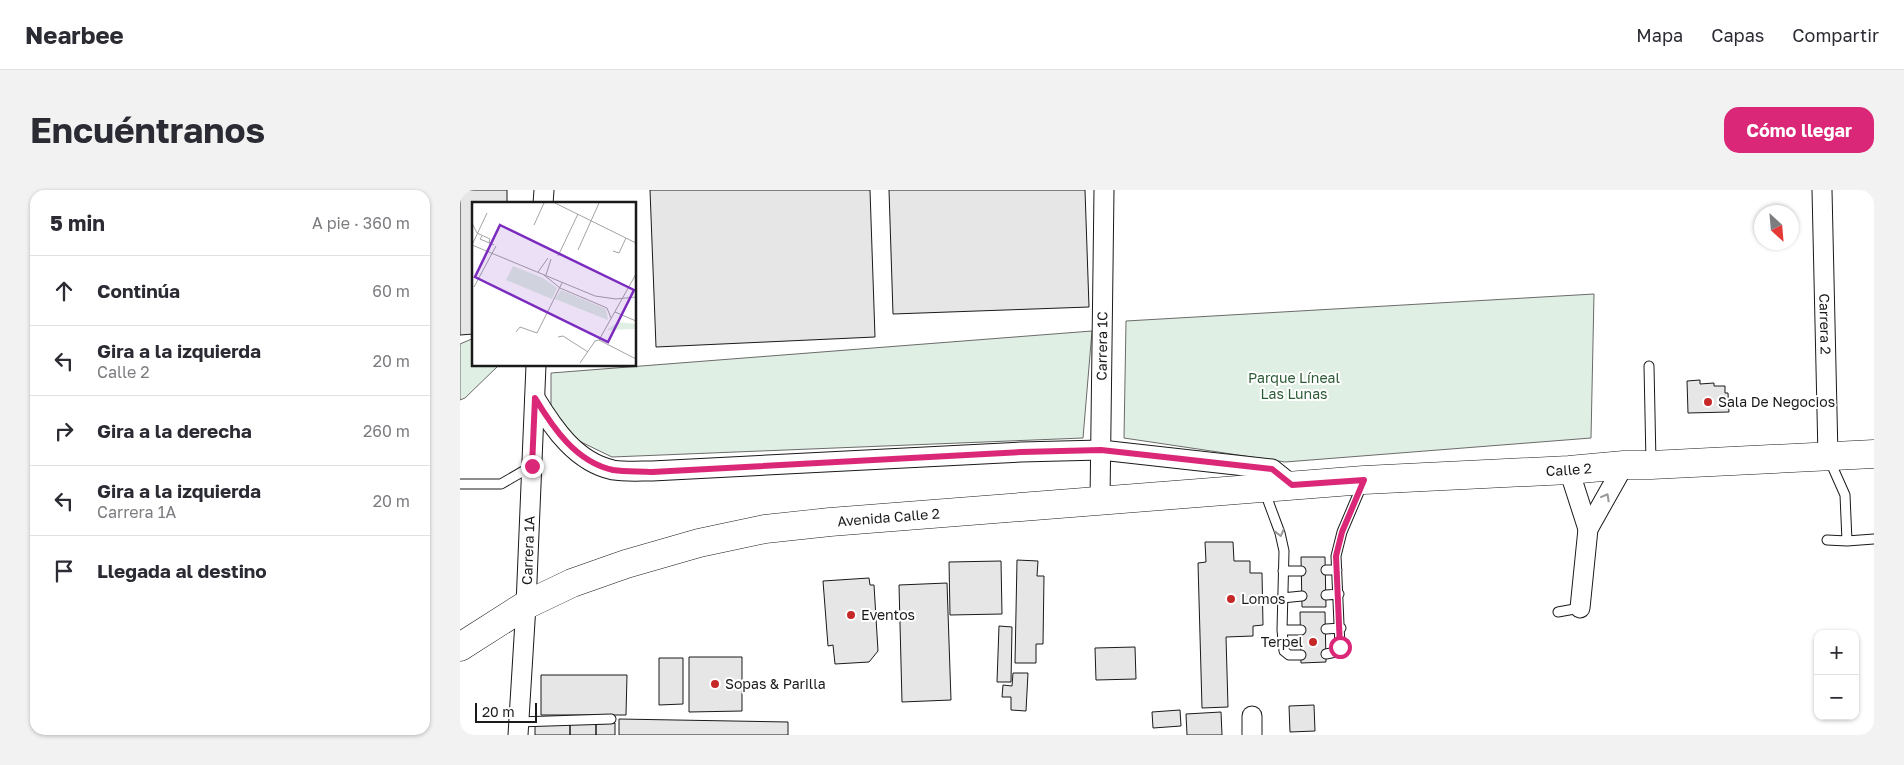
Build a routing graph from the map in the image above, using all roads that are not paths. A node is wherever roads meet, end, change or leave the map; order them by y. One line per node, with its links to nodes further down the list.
1 (1104, 190): 6 (street, Carrera 1C)
2 (1822, 190): 8 (street, Carrera 2)
3 (536, 366): 5 (street, Carrera 1A)
4 (1649, 366): 10 (lane)
5 (535, 398): 6 (street); 11 (street, Carrera 1A)
6 (1101, 450): 15 (street); 17 (street, Carrera 1C)
7 (1874, 454): 8 (main road, Calle 2)
8 (1828, 456): 10 (main road, Calle 2); 21 (lane)
9 (1624, 465): 10 (main road, Calle 2); 12 (main road, Calle 2); 18 (street, one-way to 9)
10 (1651, 465)
11 (532, 466): 14 (lane); 30 (street, Carrera 1A)
12 (1569, 470): 13 (main road, Calle 2); 18 (street)
13 (1364, 480): 15 (main road, Calle 2); 23 (lane)
14 (460, 484)
15 (1292, 485): 16 (main road, Calle 2)
16 (1263, 488): 17 (main road, Avenida Calle 2); 24 (lane, one-way to 24)
17 (1100, 501): 30 (main road, Avenida Calle 2)
18 (1588, 529): 31 (street)
19 (1874, 539): 21 (lane)
20 (1827, 540): 21 (lane)
21 (1847, 541)
22 (1326, 570): 23 (lane)
23 (1337, 570): 26 (lane)
24 (1283, 571): 25 (lane); 29 (lane)
25 (1301, 571)
26 (1339, 594): 27 (lane); 33 (lane)
27 (1326, 595)
28 (1302, 596): 29 (lane)
29 (1282, 598): 35 (lane)
30 (526, 604): 37 (main road, Avenida Calle 2); 42 (street, Carrera 1A)
31 (1580, 608): 32 (lane)
32 (1558, 612)
33 (1340, 628): 34 (lane); 39 (lane)
34 (1326, 629)
35 (1282, 630): 36 (lane); 38 (lane)
36 (1301, 630)
37 (460, 648)
38 (1301, 654)
39 (1326, 654)
40 (1252, 716): 43 (street)
41 (611, 720): 42 (lane)
42 (518, 729)
43 (1252, 735)

